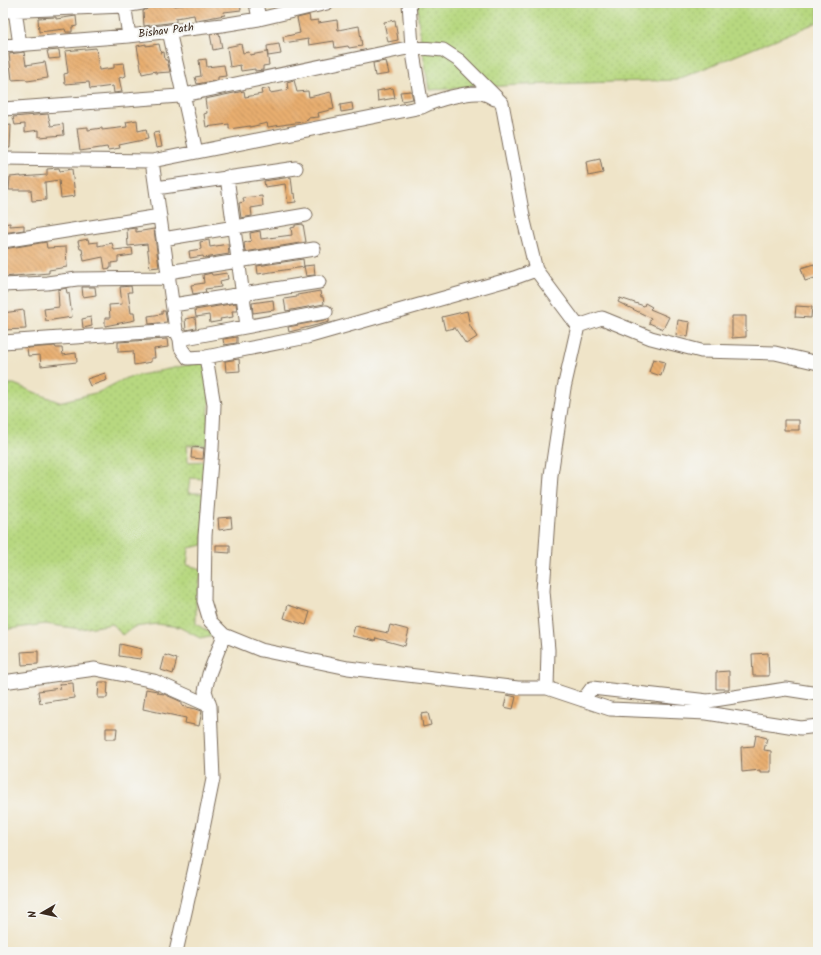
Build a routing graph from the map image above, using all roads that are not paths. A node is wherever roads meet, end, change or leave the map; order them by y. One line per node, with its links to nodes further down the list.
1 (142, 3): 5 (street)
2 (256, 3): 7 (street)
3 (327, 3): 7 (street, Bishav Path)
4 (408, 3): 12 (street)
5 (124, 4): 6 (street); 9 (street)
6 (10, 8): 10 (street)
7 (259, 19): 8 (street, Bishav Path)
8 (169, 31): 9 (street, Bishav Path); 13 (street)
9 (129, 36): 10 (street, Bishav Path)
10 (20, 45): 11 (street, Bishav Path)
11 (3, 46)
12 (412, 47): 13 (street); 14 (street); 15 (street)
13 (183, 95): 16 (street); 17 (street)
14 (502, 102): 15 (street); 30 (street)
15 (422, 107): 17 (street)
16 (3, 108)
17 (196, 152): 19 (street)
18 (3, 160): 19 (street)
19 (152, 161): 22 (street)
20 (296, 168): 21 (street)
21 (227, 177): 22 (street); 25 (street)
22 (156, 188): 24 (street)
23 (306, 215): 25 (street)
24 (160, 216): 26 (street); 27 (street)
25 (234, 228): 26 (street); 29 (street)
26 (163, 239): 31 (street)
27 (3, 240)
28 (314, 249): 29 (street)
29 (238, 261): 31 (street); 34 (street)
30 (536, 270): 38 (street); 41 (street)
31 (168, 275): 33 (street); 35 (street)
32 (319, 282): 34 (street)
33 (3, 285)
34 (243, 295): 35 (street); 37 (street)
35 (173, 305): 39 (street)
36 (326, 312): 37 (street)
37 (247, 326): 39 (street)
38 (578, 326): 42 (street); 45 (street)
39 (178, 334): 40 (street); 41 (street)
40 (3, 342)
41 (206, 357): 43 (street)
42 (818, 363)
43 (224, 635): 45 (street); 48 (street)
44 (3, 682): 48 (street)
45 (547, 688): 47 (street)
46 (818, 694): 47 (street)
47 (583, 700): 49 (street)
48 (210, 706): 50 (street)
49 (818, 726)
50 (176, 952)

